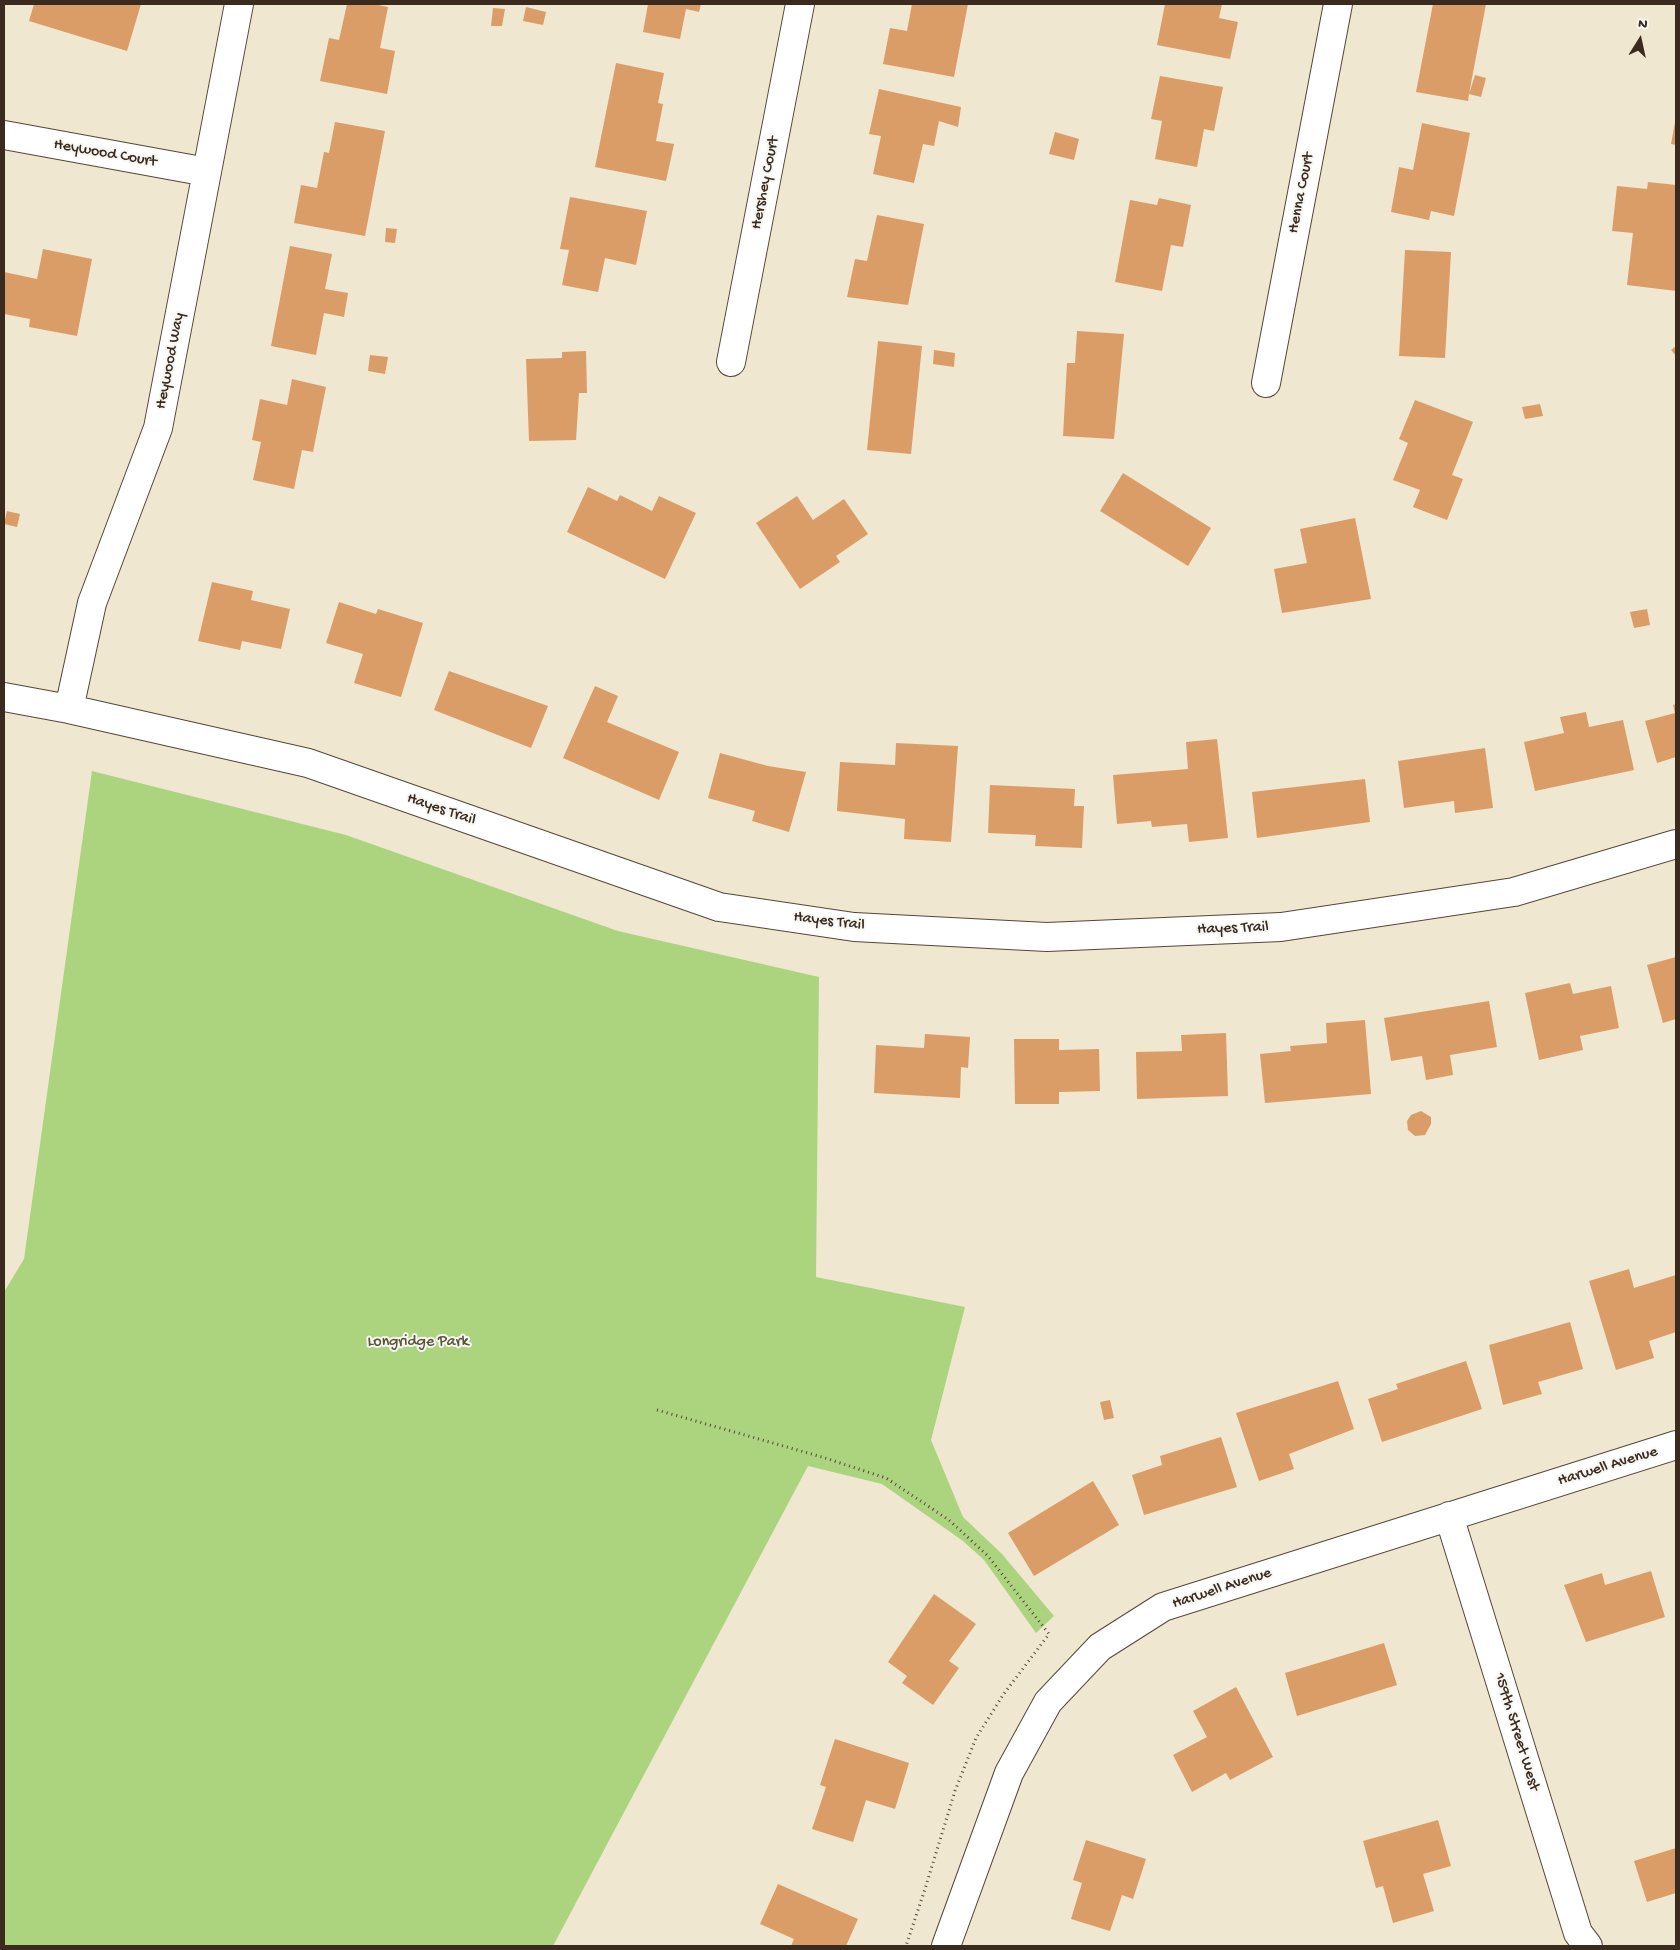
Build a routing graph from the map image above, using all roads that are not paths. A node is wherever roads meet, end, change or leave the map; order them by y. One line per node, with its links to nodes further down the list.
1 (239, 4): 5 (street, Heywood Way)
2 (800, 4): 6 (street, Hershey Court)
3 (1338, 4): 7 (street, Henna Court)
4 (4, 135): 5 (street, Heywood Court)
5 (207, 172): 9 (street, Heywood Way)
6 (731, 362)
7 (1266, 383)
8 (4, 697): 9 (street, Hayes Trail)
9 (69, 709): 10 (street, Hayes Trail)
10 (1676, 844)
11 (1676, 1445): 12 (street, Harwell Avenue)
12 (1449, 1516): 13 (street, Harwell Avenue); 14 (street, 159th Street West)
13 (946, 1946)
14 (1588, 1946)

